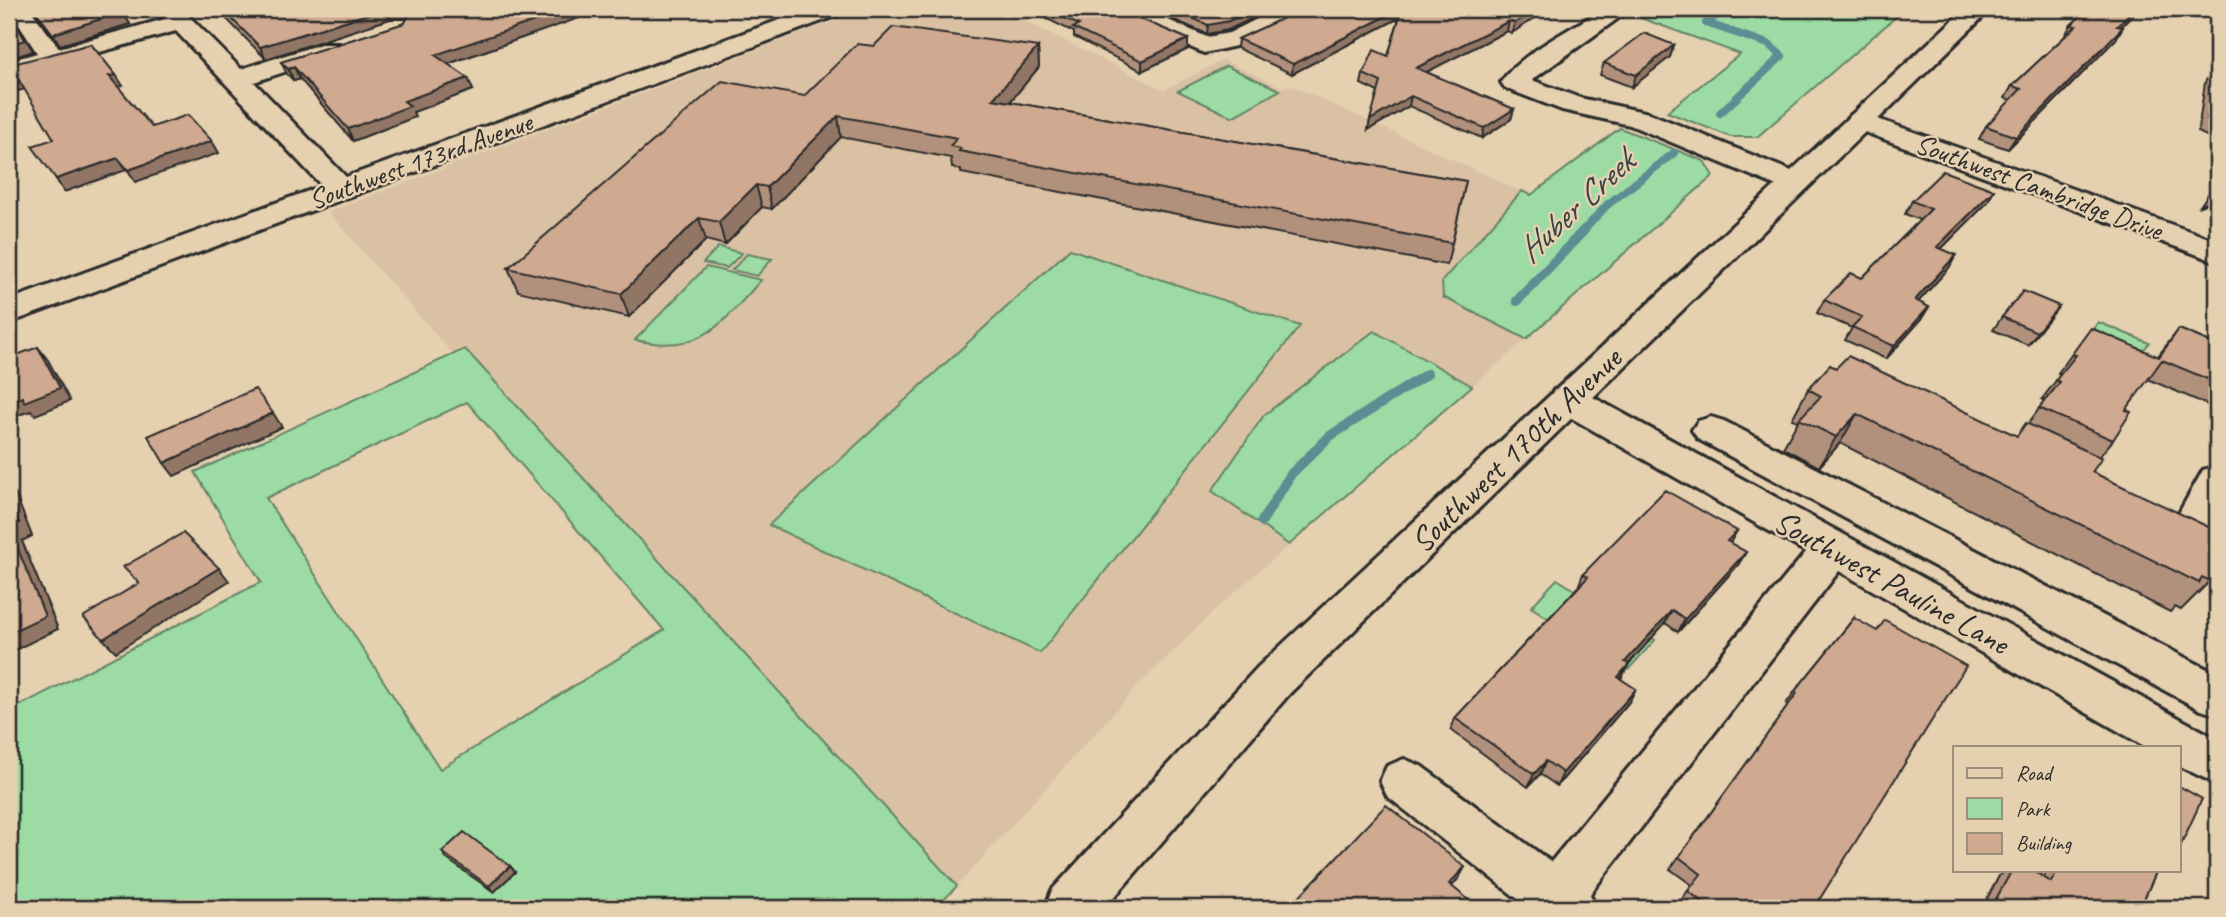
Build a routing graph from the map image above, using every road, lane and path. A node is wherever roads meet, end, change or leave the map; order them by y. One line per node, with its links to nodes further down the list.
1 (18, 9): 9 (street)
2 (832, 9): 14 (street, Southwest 173rd Avenue)
3 (1123, 9): 4 (street)
4 (1296, 9)
5 (1619, 9): 13 (street)
6 (1979, 9): 12 (street, Southwest 170th Avenue)
7 (175, 15): 9 (street); 11 (street)
8 (355, 41): 11 (street)
9 (53, 58): 10 (street)
10 (9, 69)
11 (236, 79): 14 (street)
12 (1861, 121): 13 (street, Southwest 170th Avenue); 15 (street, Southwest Cambridge Drive)
13 (1795, 183): 17 (street, Southwest 170th Avenue)
14 (341, 189): 16 (street, Southwest 173rd Avenue)
15 (2217, 252)
16 (9, 312)
17 (1567, 399): 23 (street, Southwest Pauline Lane); 28 (street, Southwest 170th Avenue)
18 (1711, 430): 21 (street)
19 (2217, 480): 22 (street)
20 (2157, 504): 22 (street)
21 (1884, 521): 23 (street); 24 (street)
22 (2206, 527)
23 (1843, 554): 25 (street, Southwest Pauline Lane); 27 (street)
24 (2217, 696)
25 (2217, 763)
26 (1404, 781): 27 (street)
27 (1558, 905)
28 (1071, 908)

